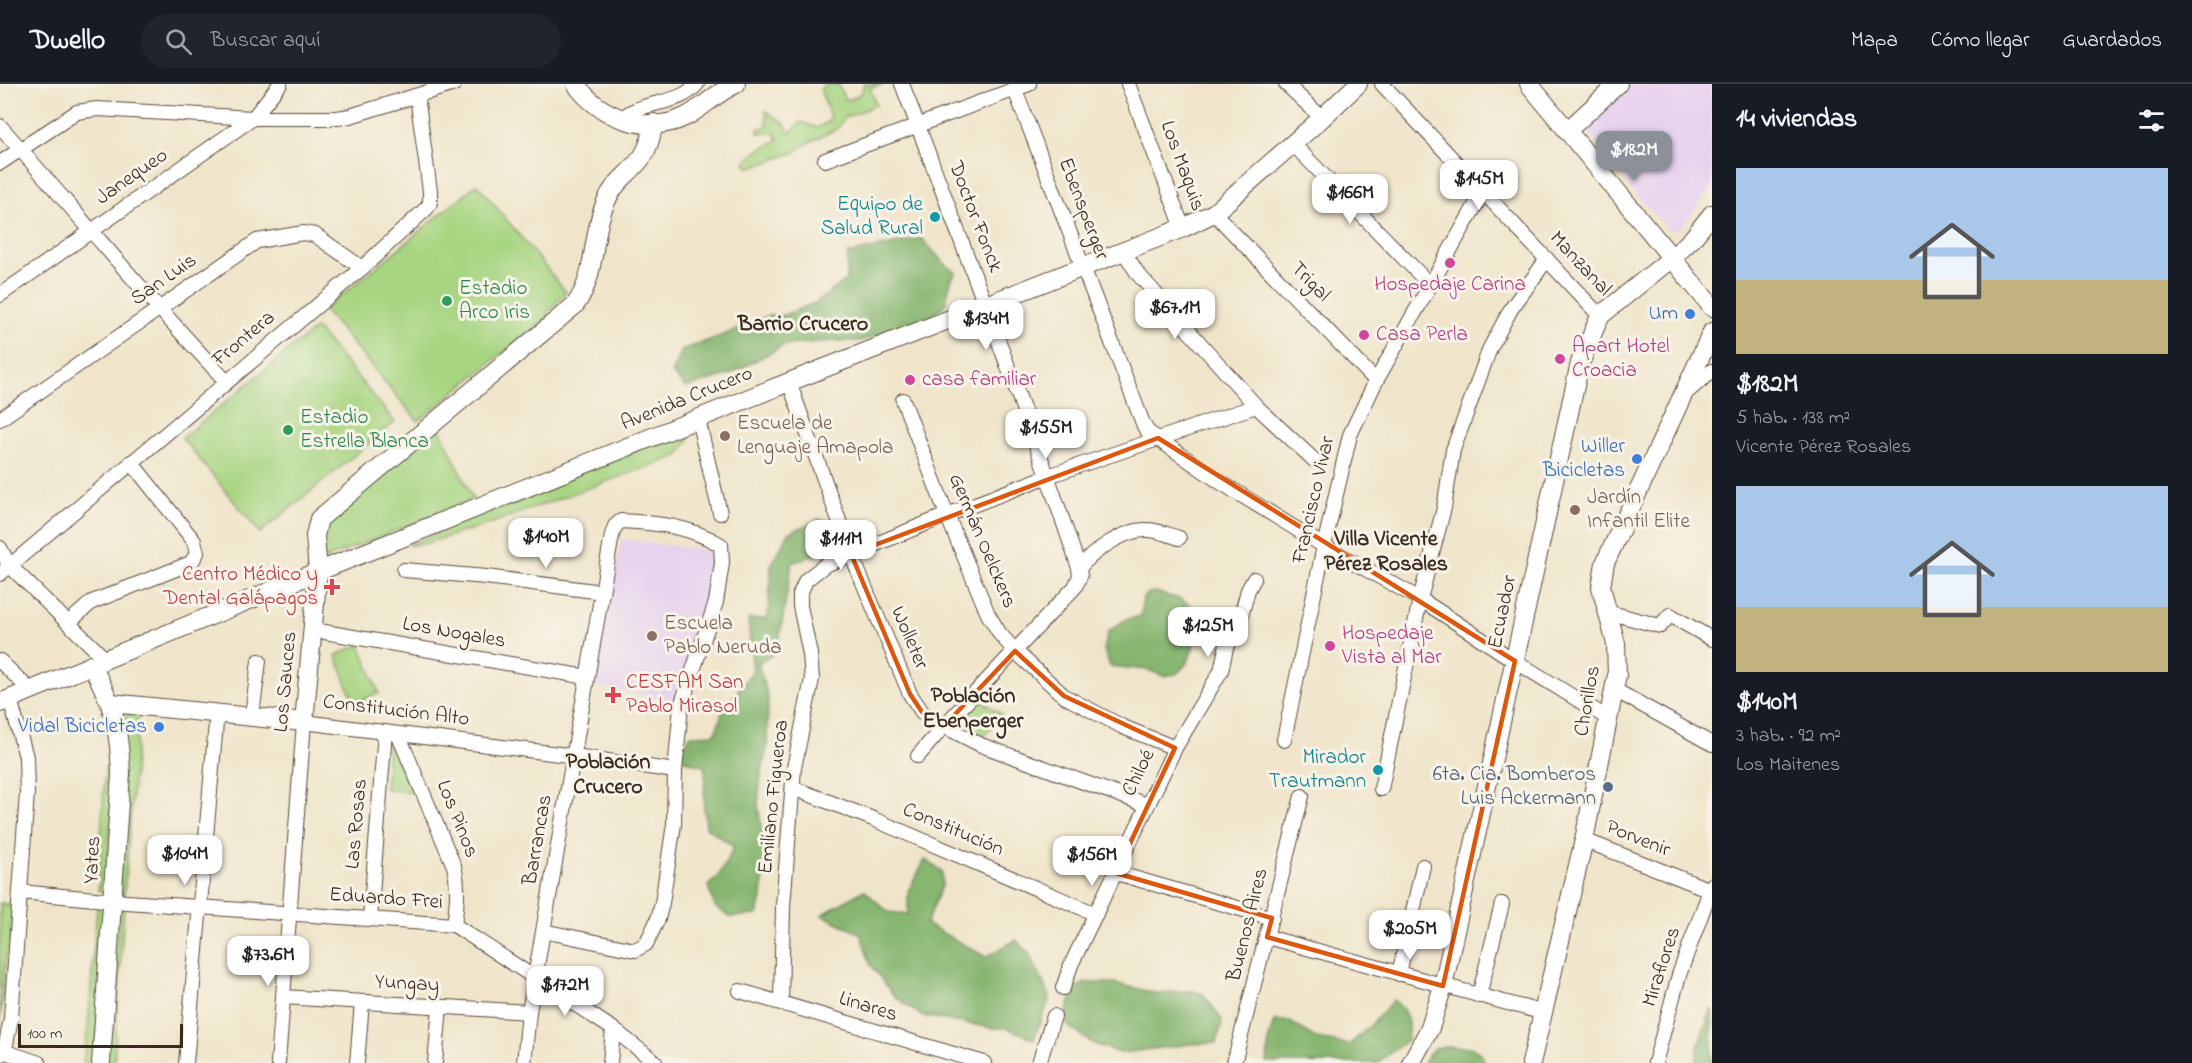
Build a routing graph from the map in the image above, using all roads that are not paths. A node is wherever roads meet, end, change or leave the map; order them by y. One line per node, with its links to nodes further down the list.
1 (454, 84): 15 (street)
2 (576, 84): 17 (main road)
3 (697, 84): 17 (street)
4 (736, 84): 19 (main road)
5 (902, 84): 20 (street, Doctor Fonck)
6 (1029, 84): 14 (street)
7 (1128, 84): 30 (street, Los Maquis)
8 (1286, 84): 18 (street)
9 (1358, 84): 18 (main road, Avenida Crucero)
10 (1382, 84): 27 (street, Manzanal)
11 (1529, 84): 22 (main road)
12 (1618, 84): 22 (main road)
13 (278, 85): 16 (street, Janequeo)
14 (1015, 90): 20 (street); 35 (street, Ebensperger)
15 (417, 96): 16 (street); 36 (street, Frontera)
16 (253, 118): 24 (street); 31 (street, Janequeo)
17 (621, 118): 19 (main road)
18 (1322, 118): 23 (main road, Avenida Crucero)
19 (654, 123): 66 (main road, Los Sauces)
20 (918, 125): 25 (street); 39 (street, Doctor Fonck)
21 (0, 126): 24 (street)
22 (1567, 131): 33 (main road)
23 (1293, 144): 28 (main road, Avenida Crucero); 37 (street)
24 (21, 150): 26 (street); 31 (street)
25 (825, 160)
26 (0, 163)
27 (1483, 192): 34 (street, Manzanal); 37 (street, Francisco Vivar)
28 (1214, 213): 30 (main road, Avenida Crucero); 46 (street, Trigal)
29 (1712, 214): 33 (main road, Ecuador)
30 (1183, 228): 32 (main road, Avenida Crucero)
31 (93, 231): 38 (street, Janequeo); 41 (street)
32 (1124, 252): 35 (main road, Avenida Crucero); 50 (street)
33 (1673, 257): 40 (main road); 42 (main road, Ecuador)
34 (1547, 259): 42 (street, Manzanal); 69 (street)
35 (1082, 266): 39 (main road, Avenida Crucero); 53 (street, Ebensperger)
36 (362, 268): 41 (street, San Luis); 45 (street, Frontera)
37 (1429, 284): 46 (street, Francisco Vivar)
38 (0, 295)
39 (986, 304): 47 (main road, Avenida Crucero); 56 (street, Doctor Fonck)
40 (1712, 307)
41 (158, 310): 45 (street); 51 (street, San Luis)
42 (1600, 316): 77 (main road, Ecuador)
43 (1712, 332): 48 (main road, Chorillos)
44 (1712, 371): 48 (street, Chorillos)
45 (226, 381): 55 (street, Frontera)
46 (1376, 381): 60 (street, Francisco Vivar)
47 (789, 382): 52 (main road, Avenida Crucero); 62 (street, Wolleter)
48 (1684, 394): 70 (main road, Chorillos)
49 (903, 400): 58 (street, Germán Oelckers)
50 (1256, 406): 53 (street, Emiliano Figueroa); 54 (street)
51 (0, 419)
52 (698, 419): 57 (street); 66 (main road, Avenida Crucero)
53 (1158, 438): 56 (street, Emiliano Figueroa); 60 (street, Ebensperger)
54 (1315, 460)
55 (131, 462): 64 (street, Frontera); 71 (street)
56 (1048, 476): 58 (street, Emiliano Figueroa); 63 (street, Doctor Fonck)
57 (720, 513)
58 (946, 515): 62 (street, Emiliano Figueroa); 74 (street, Germán Oelckers)
59 (1179, 538): 63 (street)
60 (1324, 546): 69 (street, Ebensperger); 90 (street, Francisco Vivar)
61 (0, 548): 64 (street)
62 (851, 554): 88 (street, Wolleter); 96 (street, Emiliano Figueroa)
63 (1079, 568): 74 (street)
64 (4, 570): 71 (street)
65 (404, 570): 68 (street)
66 (318, 571): 72 (main road, Los Sauces); 78 (main road, Avenida Crucero)
67 (1254, 579): 92 (street, Chiloé)
68 (602, 592): 79 (street, Barrancas); 95 (street, Barrancas)
69 (1420, 599): 77 (street, Ebensperger); 97 (street)
70 (1607, 612): 73 (street); 81 (main road, Chorillos)
71 (68, 623): 78 (street)
72 (313, 630): 79 (street, Los Nogales); 87 (main road, Los Sauces)
73 (1712, 639)
74 (1015, 651): 88 (street); 92 (street, Germán Oelckers)
75 (0, 661): 80 (street)
76 (259, 661): 85 (street)
77 (1515, 661): 86 (street, Ebensperger); 117 (main road, Ecuador)
78 (98, 662): 80 (main road, Avenida Crucero); 83 (main road, Yates)
79 (587, 677): 93 (street, Barrancas)
80 (30, 690): 82 (main road, Avenida Crucero)
81 (1615, 690): 86 (main road, Chorillos); 91 (street)
82 (5, 701): 104 (street)
83 (111, 703): 84 (main road, Constitución Alto); 105 (main road, Yates)
84 (217, 712): 85 (main road, Constitución Alto); 107 (street)
85 (252, 715): 87 (main road, Constitución Alto)
86 (1609, 719): 100 (main road, Chorillos)
87 (304, 722): 89 (street, Constitución Alto); 108 (street, Los Sauces)
88 (943, 727): 94 (street); 99 (street, Wolleter)
89 (392, 733): 93 (street, Constitución Alto); 111 (street, Las Rosas); 112 (street, Los Pinos)
90 (1284, 740)
91 (1712, 744)
92 (1175, 748): 99 (street, Chiloé)
93 (575, 756): 95 (street, Constitución Alto); 113 (street, Barrancas)
94 (918, 756)
95 (675, 771): 113 (street)
96 (793, 788): 109 (street, Constitución); 123 (street, Emiliano Figueroa)
97 (1381, 789)
98 (1302, 796): 110 (street, Buenos Aires)
99 (1147, 805): 102 (street, Chiloé)
100 (1584, 840): 103 (street, Porvenir); 126 (main road, Chorillos)
101 (1423, 866): 115 (street)
102 (1116, 873): 109 (street, Chiloé); 110 (street)
103 (1711, 887): 144 (street, Miraflores)
104 (20, 892): 105 (street, Eduardo Frei); 129 (street)
105 (113, 901): 107 (street, Eduardo Frei); 133 (main road, Yates)
106 (1502, 904): 120 (street)
107 (199, 908): 108 (street, Eduardo Frei); 134 (street)
108 (289, 914): 111 (street, Eduardo Frei); 121 (street, Los Sauces)
109 (1096, 914): 118 (street, Chiloé)
110 (1272, 918): 114 (street, Buenos Aires)
111 (370, 919): 112 (street, Eduardo Frei)
112 (454, 925): 116 (street, Eduardo Frei)
113 (543, 931): 116 (street, Barrancas)
114 (1268, 937): 115 (street); 142 (street, Buenos Aires)
115 (1399, 974): 117 (street)
116 (536, 979): 125 (street, Barrancas); 128 (street, Eduardo Frei)
117 (1443, 986): 120 (street); 143 (main road, Ecuador)
118 (1063, 988)
119 (740, 991): 123 (street, Linares)
120 (1479, 996): 126 (street)
121 (283, 997): 122 (street, Yungay); 135 (street, Los Sauces)
122 (362, 1002): 124 (street, Yungay); 136 (street)
123 (781, 1002): 140 (street, Linares)
124 (440, 1007): 125 (street, Yungay); 137 (street)
125 (529, 1012): 138 (street, Barrancas)
126 (1544, 1013): 131 (main road, Chorillos)
127 (1054, 1016): 141 (street)
128 (612, 1029): 130 (street, Eduardo Frei); 139 (street)
129 (1, 1053): 132 (street)
130 (656, 1062)
131 (1534, 1062)
132 (39, 1063)
133 (101, 1063)
134 (186, 1063)
135 (278, 1063)
136 (357, 1063)
137 (435, 1063)
138 (524, 1063)
139 (610, 1063)
140 (984, 1063)
141 (1039, 1063)
142 (1234, 1063)
143 (1411, 1063)
144 (1655, 1063)

